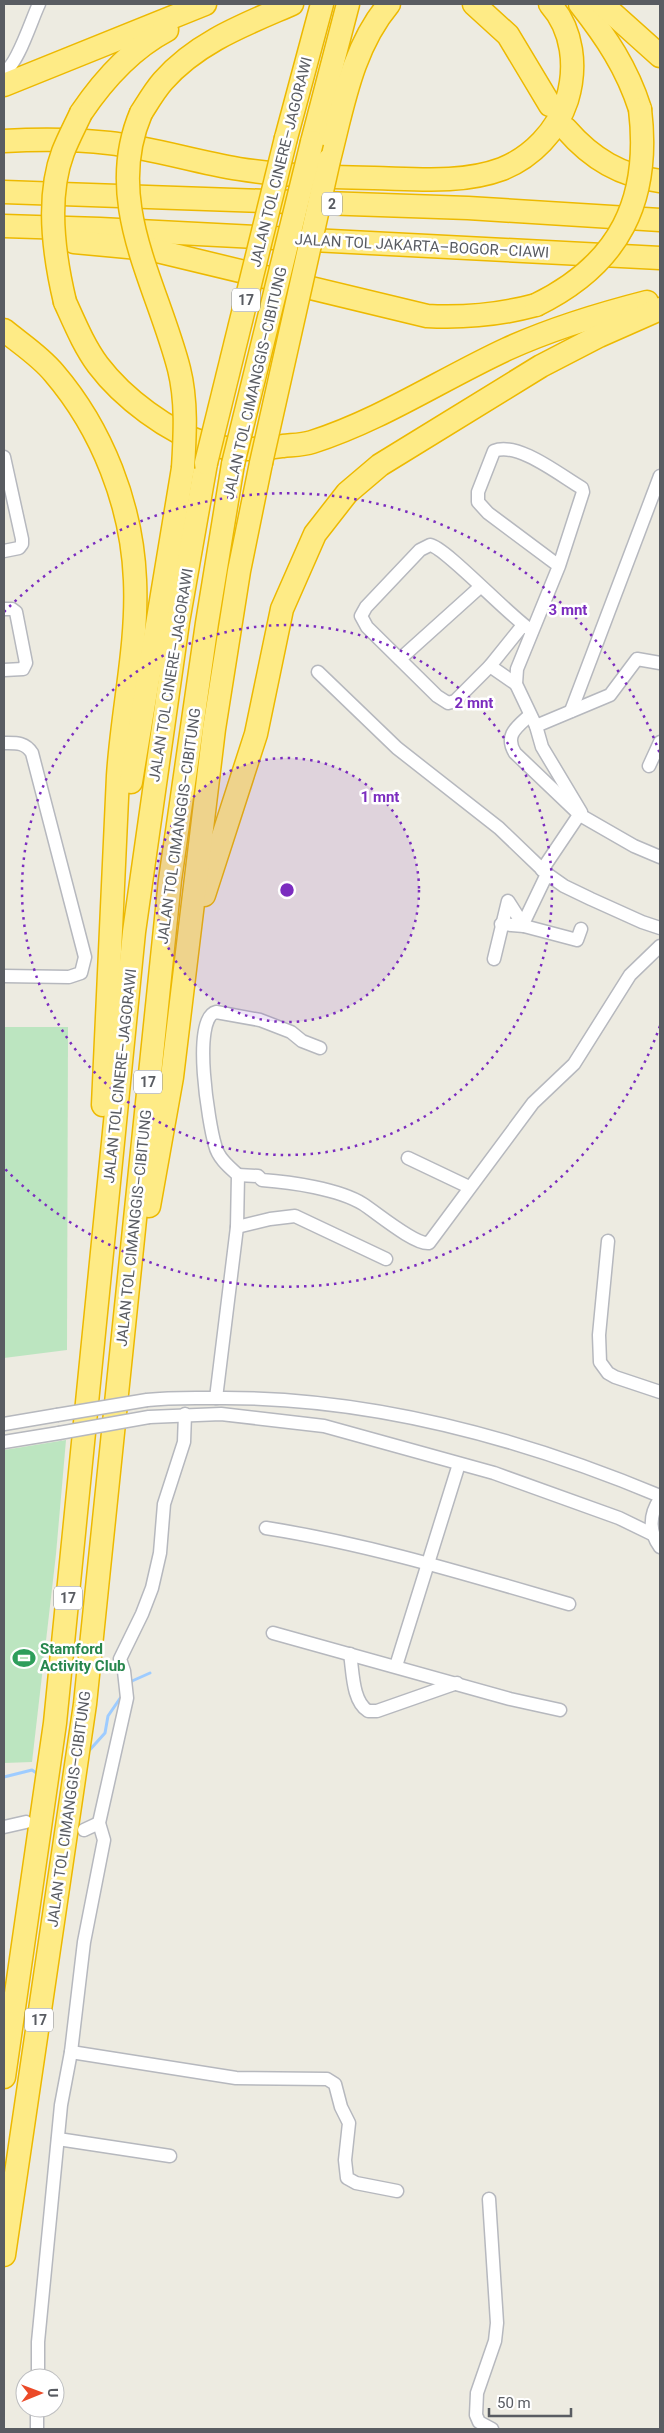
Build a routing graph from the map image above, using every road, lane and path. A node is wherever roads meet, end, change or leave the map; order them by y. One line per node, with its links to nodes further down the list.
1 (39, 4): 13 (street)
2 (205, 4): 14 (highway)
3 (216, 4): 24 (highway, bridge)
4 (292, 4): 48 (highway, bridge)
5 (322, 4): 64 (highway, JALAN TOL CINERE–JAGORAWI / 17, bridge)
6 (348, 4): 65 (highway, JALAN TOL CIMANGGIS–CIBITUNG / 17, bridge)
7 (388, 4): 54 (highway, bridge)
8 (474, 4): 15 (highway)
9 (550, 4): 17 (highway)
10 (580, 4): 22 (highway, bridge)
11 (602, 4): 12 (highway)
12 (660, 56)
13 (4, 71)
14 (4, 85)
15 (550, 105)
16 (566, 129): 18 (highway)
17 (4, 141)
18 (660, 181)
19 (4, 192): 20 (highway, 2)
20 (660, 220)
21 (4, 226): 23 (highway, JALAN TOL JAKARTA–BOGOR–CIAWI)
22 (4, 235)
23 (660, 258)
24 (660, 299)
25 (660, 310): 54 (highway)
26 (4, 330): 48 (highway)
27 (4, 457): 29 (street)
28 (660, 476): 40 (street)
29 (4, 550)
30 (559, 566): 30 (street); 33 (street)
31 (480, 586): 33 (street); 34 (street); 34 (street)
32 (4, 609): 37 (street)
33 (528, 628): 36 (street); 39 (street)
34 (400, 659): 36 (street)
35 (660, 663): 40 (street)
36 (490, 666): 39 (street)
37 (4, 670)
38 (318, 672): 47 (street)
39 (516, 684): 41 (street)
40 (571, 711): 41 (street)
41 (533, 720): 45 (street); 45 (street)
42 (660, 742): 44 (street)
43 (4, 743): 56 (street)
44 (649, 766)
45 (580, 816): 46 (street); 47 (street)
46 (660, 857)
47 (545, 872): 50 (street); 51 (street)
48 (112, 891): 64 (highway)
49 (501, 924): 50 (street); 50 (street); 55 (street)
50 (524, 925): 52 (street)
51 (660, 928)
52 (581, 929)
53 (660, 946): 60 (street)
54 (187, 948): 65 (highway)
55 (494, 958)
56 (4, 973)
57 (320, 1048): 59 (street)
58 (408, 1158): 60 (street)
59 (238, 1175): 60 (street); 61 (street)
60 (469, 1187)
61 (237, 1227): 63 (street); 67 (street)
62 (608, 1241): 66 (street)
63 (386, 1259)
64 (92, 1358): 88 (highway, JALAN TOL CIMANGGIS–CIBITUNG / 17)
65 (117, 1392): 93 (highway, JALAN TOL CIMANGGIS–CIBITUNG / 17)
66 (660, 1392)
67 (216, 1398): 69 (street, bridge); 72 (street)
68 (185, 1414): 70 (street, bridge); 71 (street); 84 (street)
69 (4, 1424)
70 (4, 1442)
71 (459, 1464): 74 (street); 76 (street)
72 (660, 1498): 74 (street)
73 (266, 1528): 76 (street)
74 (652, 1534): 75 (street)
75 (660, 1547)
76 (427, 1563): 77 (street); 80 (street)
77 (569, 1604)
78 (273, 1632): 79 (street)
79 (350, 1654): 80 (street); 81 (street)
80 (396, 1666): 81 (street)
81 (457, 1683): 82 (street)
82 (560, 1710)
83 (26, 1822): 85 (street)
84 (99, 1823): 86 (street); 87 (street)
85 (4, 1827)
86 (84, 1830)
87 (71, 2052): 89 (street); 91 (street)
88 (4, 2077)
89 (58, 2139): 90 (street); 94 (street)
90 (170, 2156)
91 (397, 2191)
92 (490, 2199): 95 (street)
93 (4, 2255)
94 (38, 2368)
95 (492, 2429)

